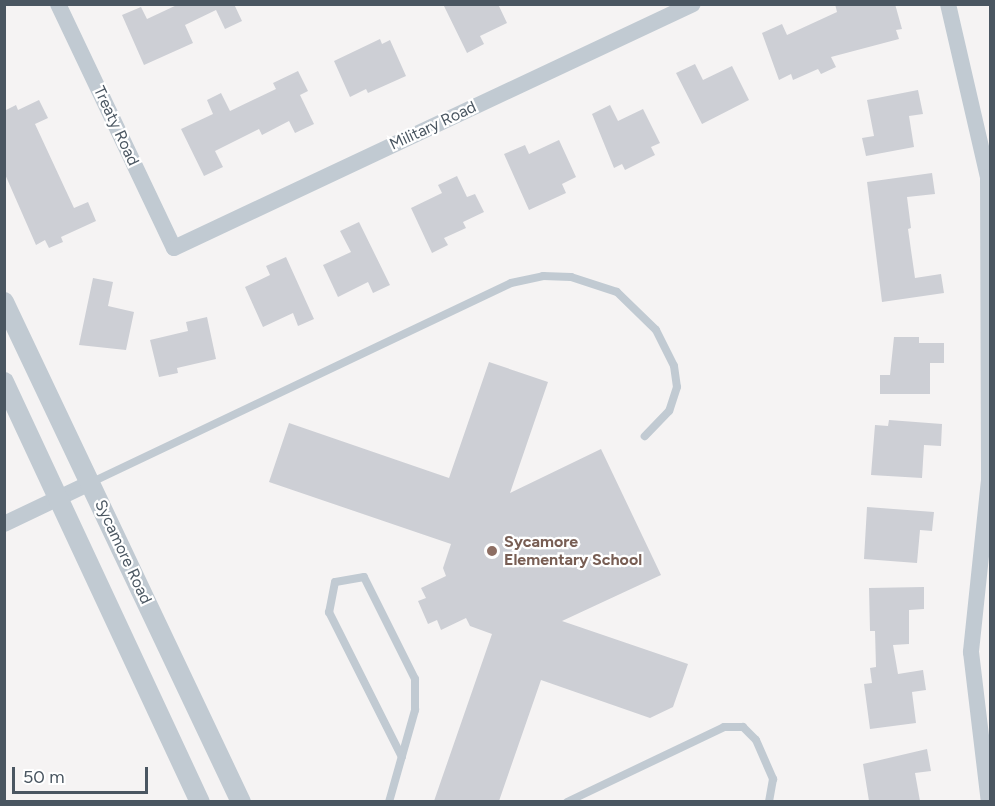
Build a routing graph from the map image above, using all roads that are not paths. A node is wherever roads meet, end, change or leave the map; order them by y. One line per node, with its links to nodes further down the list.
1 (57, 4): 4 (street, Treaty Road)
2 (693, 4): 4 (street, Military Road)
3 (948, 4): 7 (street)
4 (174, 248)
5 (4, 302): 9 (street, Sycamore Road)
6 (4, 382): 10 (street, Sycamore Road)
7 (990, 428): 18 (street)
8 (645, 436): 9 (lane)
9 (90, 483): 10 (street); 14 (street, Sycamore Road)
10 (61, 498): 11 (street); 13 (street, Sycamore Road)
11 (4, 524)
12 (402, 757): 12 (lane); 15 (lane)
13 (200, 801)
14 (241, 801)
15 (389, 801)
16 (567, 801): 17 (lane)
17 (769, 801)
18 (989, 801)

